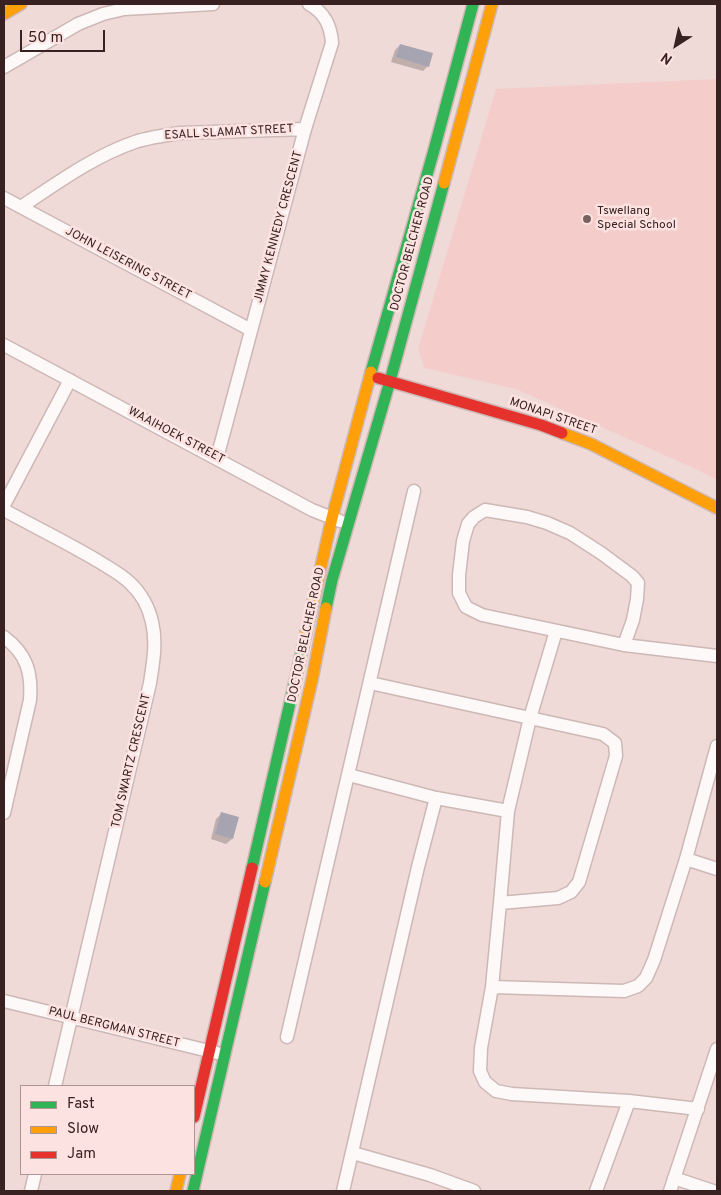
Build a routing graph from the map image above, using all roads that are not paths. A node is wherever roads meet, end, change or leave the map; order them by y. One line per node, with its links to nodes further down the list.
1 (21, 4): 6 (main road)
2 (213, 4): 7 (street)
3 (309, 4): 8 (street, JIMMY KENNEDY CRESCENT)
4 (473, 4): 13 (main road, DOCTOR BELCHER ROAD)
5 (492, 4): 15 (main road, DOCTOR BELCHER ROAD)
6 (4, 14)
7 (4, 67)
8 (305, 129): 10 (street, ESALL SLAMAT STREET); 11 (street, JIMMY KENNEDY CRESCENT)
9 (4, 198): 10 (street, JOHN LEISERING STREET)
10 (21, 207): 11 (street, JOHN LEISERING STREET)
11 (252, 330): 16 (street, JIMMY KENNEDY CRESCENT)
12 (4, 345): 14 (street, WAAIHOEK STREET)
13 (370, 376): 15 (main road, MONAPI STREET); 21 (main road, DOCTOR BELCHER ROAD)
14 (70, 380): 16 (street, WAAIHOEK STREET); 18 (street)
15 (390, 381): 19 (main road, MONAPI STREET); 22 (main road, DOCTOR BELCHER ROAD)
16 (217, 458): 21 (street, WAAIHOEK STREET)
17 (414, 490): 27 (street)
18 (4, 504)
19 (717, 508)
20 (4, 510): 39 (street, TOM SWARTZ CRESCENT)
21 (332, 518): 22 (street, WAAIHOEK STREET); 42 (main road, DOCTOR BELCHER ROAD)
22 (349, 524): 43 (main road, DOCTOR BELCHER ROAD)
23 (556, 631): 25 (street); 25 (street); 28 (street)
24 (4, 637): 33 (street)
25 (624, 645): 26 (street)
26 (717, 656)
27 (370, 683): 28 (street); 30 (street)
28 (530, 718): 32 (street); 36 (street)
29 (717, 746): 34 (street)
30 (349, 774): 31 (street); 40 (street)
31 (436, 798): 32 (street); 48 (street)
32 (508, 811): 36 (street)
33 (4, 814)
34 (686, 859): 35 (street); 37 (street)
35 (717, 869)
36 (500, 903): 37 (street)
37 (492, 988): 45 (street)
38 (4, 1001): 39 (street, PAUL BERGMAN STREET)
39 (71, 1018): 42 (street, PAUL BERGMAN STREET); 44 (street, TOM SWARTZ CRESCENT)
40 (287, 1037)
41 (717, 1049): 46 (street)
42 (210, 1052): 43 (street, PAUL BERGMAN STREET); 47 (main road, DOCTOR BELCHER ROAD)
43 (224, 1055): 54 (main road, DOCTOR BELCHER ROAD)
44 (55, 1085)
45 (629, 1101): 46 (street); 57 (street)
46 (698, 1109): 51 (street)
47 (195, 1114)
48 (352, 1152): 55 (street); 56 (street)
49 (35, 1175): 52 (street)
50 (180, 1175): 53 (main road)
51 (674, 1178): 58 (street); 59 (street)
52 (31, 1191)
53 (176, 1191)
54 (193, 1191)
55 (343, 1191)
56 (474, 1191)
57 (596, 1191)
58 (670, 1191)
59 (713, 1191)

